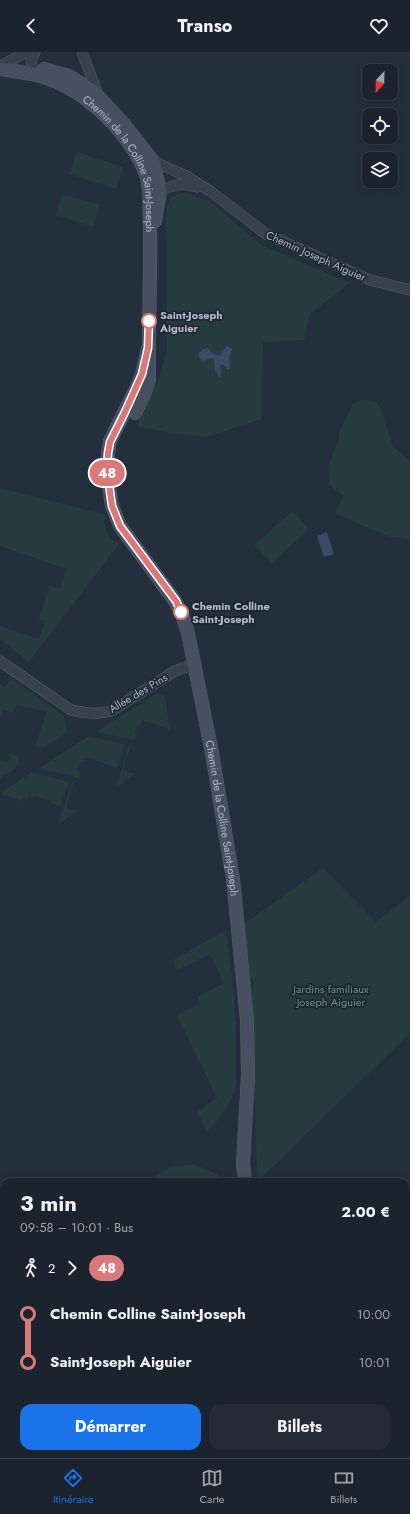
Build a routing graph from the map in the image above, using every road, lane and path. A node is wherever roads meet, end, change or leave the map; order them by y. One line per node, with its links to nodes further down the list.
1 (26, 52): 4 (street)
2 (35, 52): 5 (street)
3 (82, 52): 6 (street)
4 (0, 67): 5 (street, Chemin de la Colline Saint-Joseph)
5 (32, 70): 6 (street, Chemin de la Colline Saint-Joseph); 7 (street, Chemin de la Colline Saint-Joseph)
6 (87, 79): 7 (street, Chemin de la Colline Saint-Joseph); 8 (street, Chemin de la Colline Saint-Joseph)
7 (66, 86): 9 (street, Chemin de la Colline Saint-Joseph)
8 (153, 161): 9 (street); 10 (street, Chemin de la Colline Saint-Joseph); 11 (street, Chemin Joseph Aiguier)
9 (148, 181): 10 (street); 12 (street, Chemin de la Colline Saint-Joseph)
10 (160, 191): 11 (street, Chemin Joseph Aiguier); 12 (street, Chemin de la Colline Saint-Joseph)
11 (210, 191): 13 (street, Chemin Joseph Aiguier)
12 (150, 253): 15 (street, Chemin de la Colline Saint-Joseph)
13 (410, 290)
14 (0, 661): 15 (street, Allée des Pins)
15 (194, 664): 16 (street, Chemin de la Colline Saint-Joseph)
16 (245, 1178)

